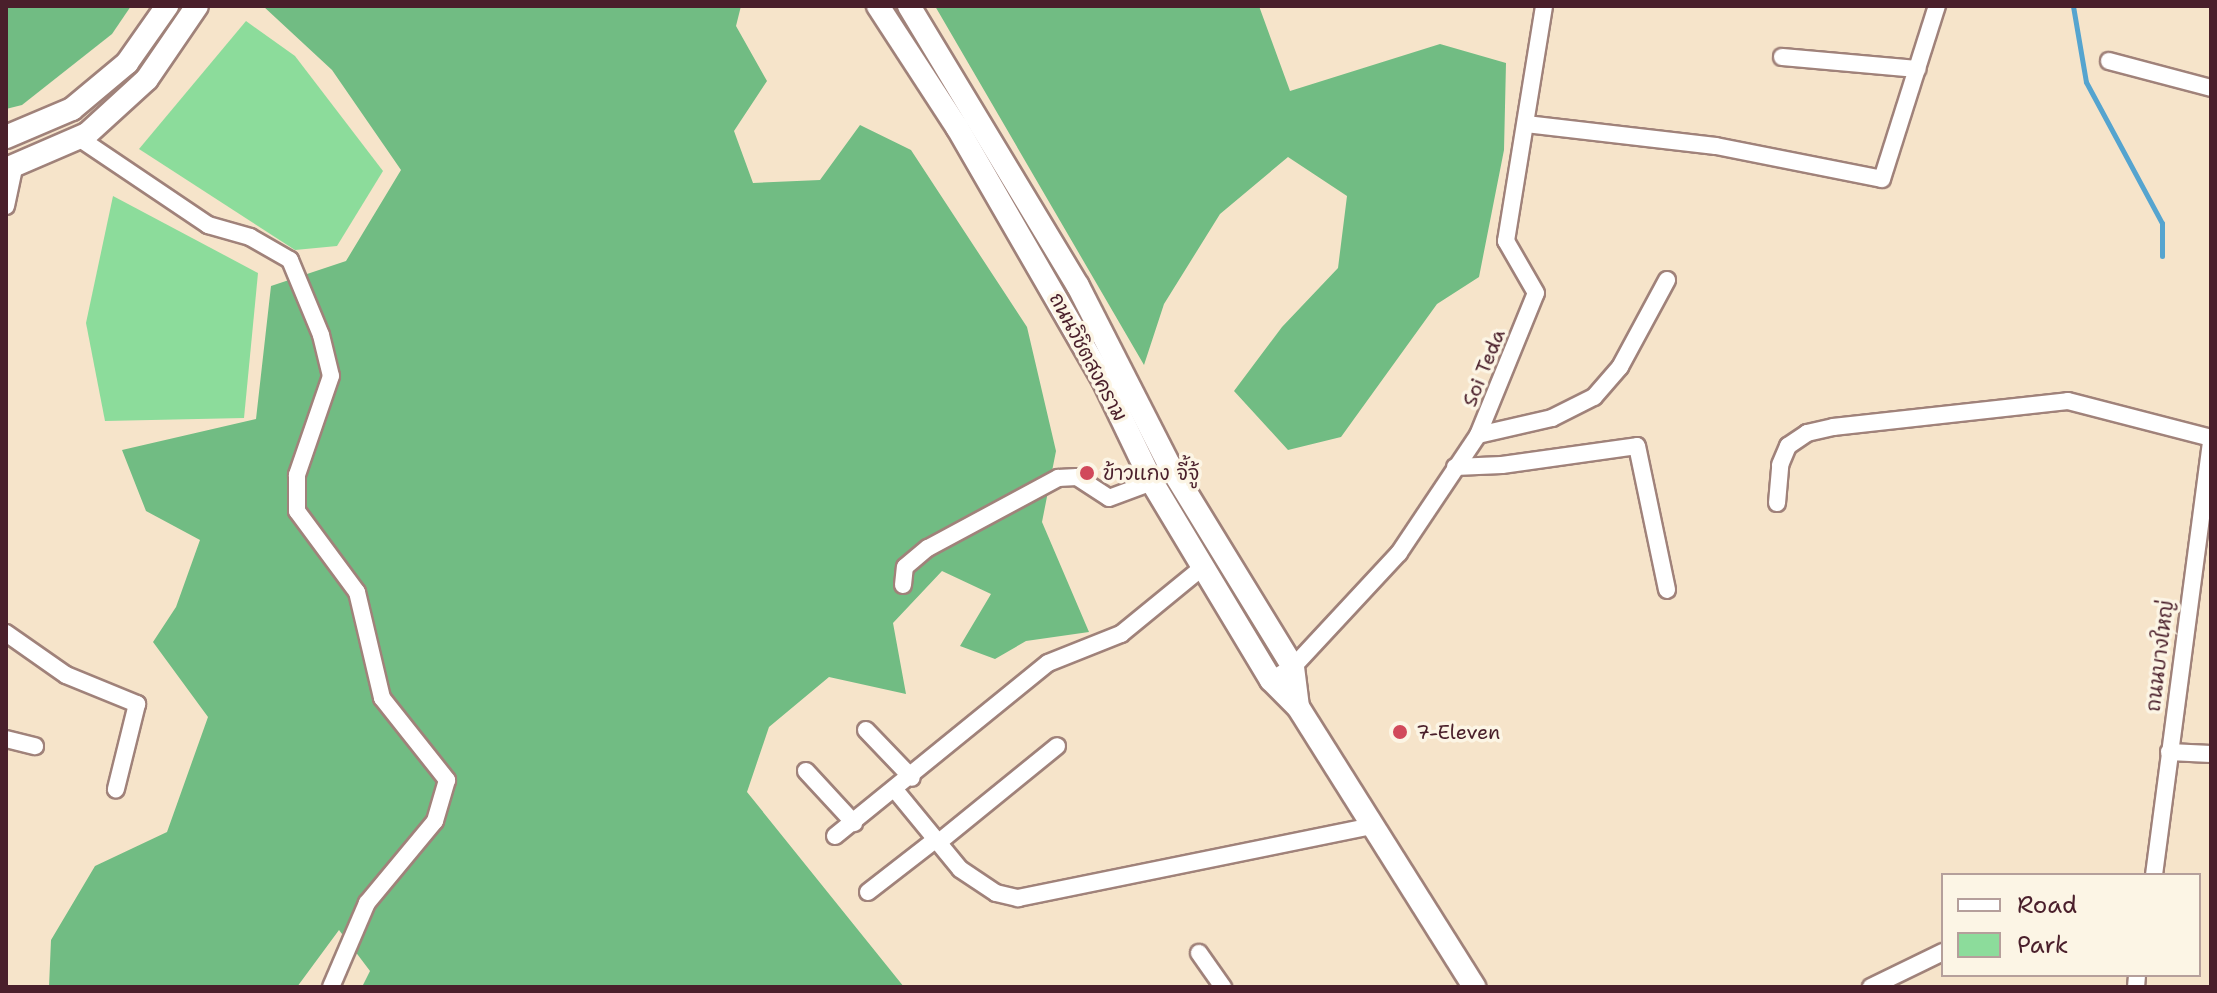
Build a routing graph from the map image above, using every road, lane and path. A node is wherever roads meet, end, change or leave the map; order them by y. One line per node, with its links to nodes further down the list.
1 (167, 6): 12 (main road)
2 (197, 6): 13 (main road)
3 (878, 6): 20 (main road, ถนนวิชิตสงคราม)
4 (909, 6): 26 (main road, ถนนวิชิตสงคราม)
5 (1544, 6): 11 (street, Soi Teda)
6 (1937, 6): 9 (street)
7 (1782, 57): 9 (street)
8 (2109, 61): 10 (street)
9 (1917, 69): 11 (street)
10 (2211, 88)
11 (1526, 124): 17 (street, Soi Teda)
12 (6, 137)
13 (79, 138): 14 (main road); 47 (street)
14 (10, 168): 15 (street)
15 (6, 206)
16 (1667, 280): 17 (street)
17 (1478, 435): 19 (street, Soi Teda)
18 (2211, 441): 21 (street); 33 (street, ถนนบางใหญ่)
19 (1455, 467): 24 (street); 26 (street, Soi Teda)
20 (1152, 482): 22 (main road, ถนนวิชิตสงคราม); 23 (street)
21 (1777, 503)
22 (1203, 567): 27 (main road, ถนนวิชิตสงคราม); 36 (street)
23 (903, 585)
24 (1667, 590)
25 (6, 633): 37 (street)
26 (1293, 667): 27 (street, Soi Teda); 28 (main road, ถนนวิชิตสงคราม)
27 (1271, 680): 28 (main road, ถนนวิชิตสงคราม)
28 (1298, 707): 40 (main road, ถนนวิชิตสงคราม)
29 (866, 730): 36 (street)
30 (6, 739): 31 (street)
31 (35, 746)
32 (1057, 746): 42 (street)
33 (2169, 752): 34 (street); 43 (street, ถนนบางใหญ่)
34 (2211, 754)
35 (806, 771): 39 (street)
36 (912, 778): 38 (street)
37 (116, 789)
38 (896, 791): 39 (street); 42 (street)
39 (854, 823): 41 (street)
40 (1373, 826): 42 (street); 49 (main road, ถนนวิชิตสงคราม)
41 (835, 836)
42 (937, 841): 44 (street)
43 (2154, 873)
44 (868, 892)
45 (1199, 953): 48 (street)
46 (1941, 953): 50 (street)
47 (331, 987)
48 (1223, 987)
49 (1474, 987)
50 (1871, 987)

